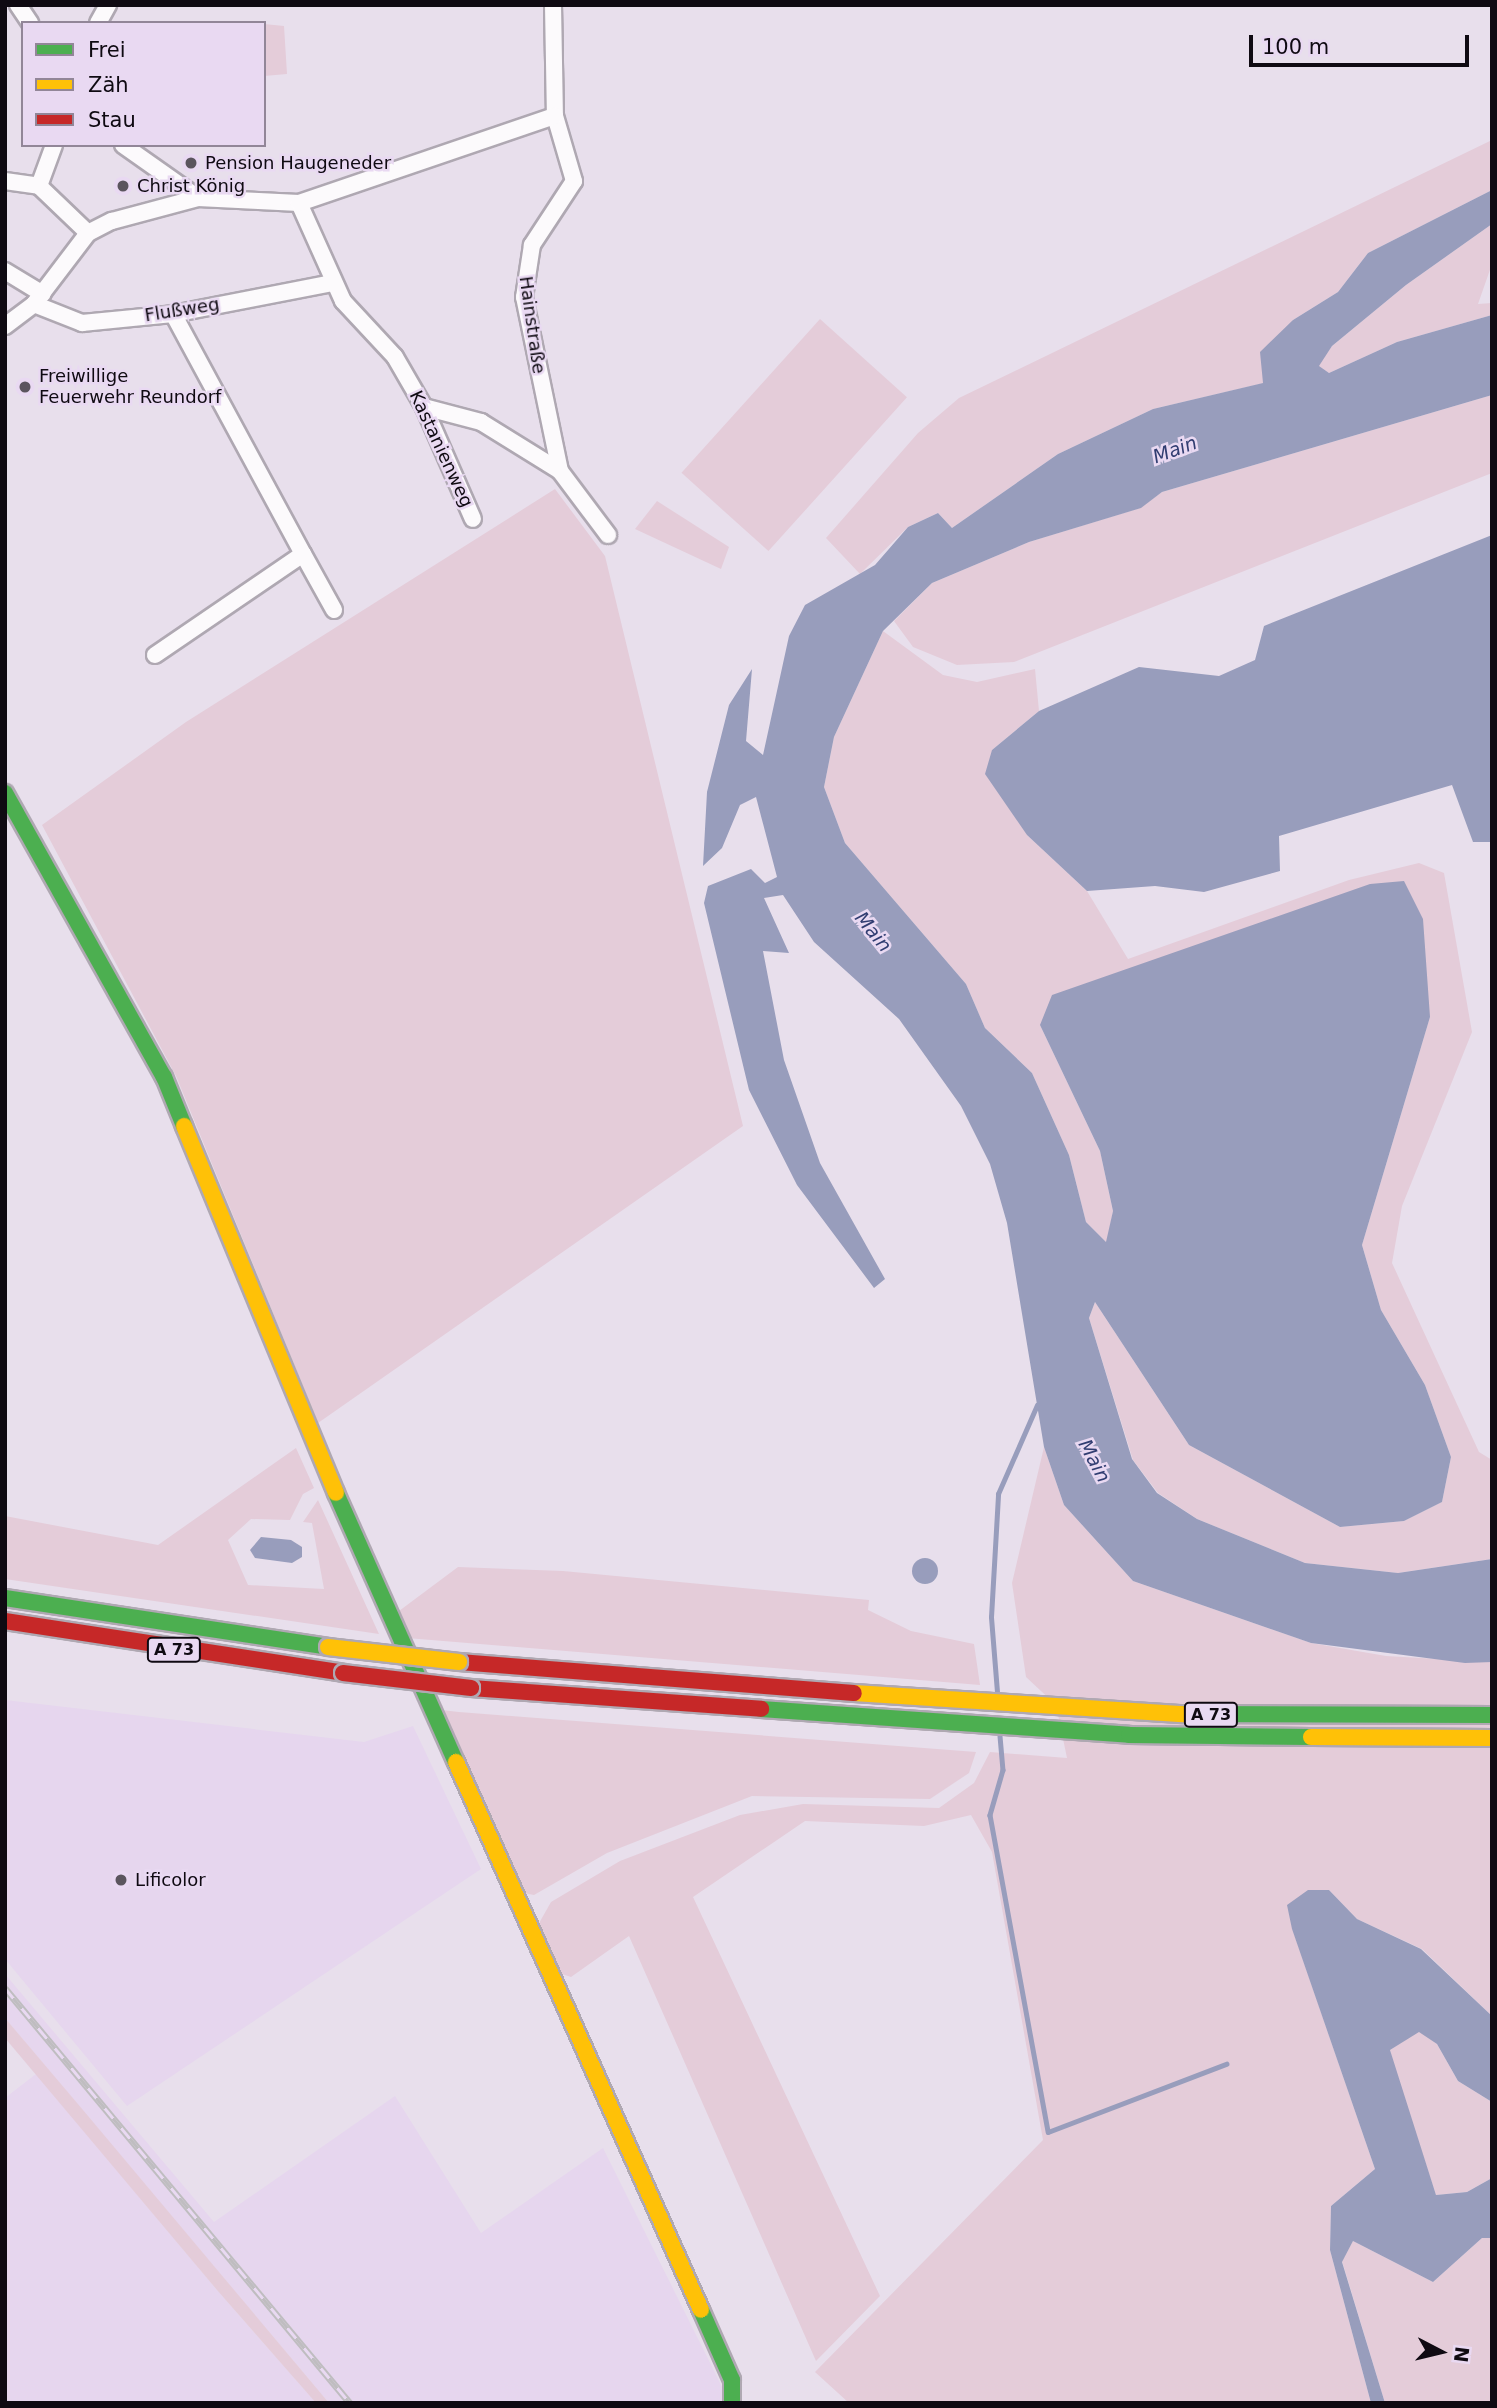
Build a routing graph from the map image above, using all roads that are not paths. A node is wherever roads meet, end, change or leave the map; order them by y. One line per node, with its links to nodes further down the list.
1 (18, 5): 4 (street)
2 (108, 5): 5 (street)
3 (553, 5): 6 (street, Hainstraße)
4 (29, 21)
5 (99, 21)
6 (555, 116): 12 (street); 20 (street, Hainstraße)
7 (53, 147): 10 (street)
8 (126, 147): 11 (street)
9 (5, 181): 10 (street)
10 (38, 186): 13 (street)
11 (198, 198): 12 (street); 13 (street)
12 (299, 203): 15 (street, Kastanienweg)
13 (88, 233): 16 (street)
14 (5, 271): 16 (street, Flußweg)
15 (333, 283): 17 (street, Flußweg); 19 (street, Kastanienweg)
16 (38, 299): 17 (street, Flußweg); 18 (street)
17 (173, 314): 23 (street)
18 (5, 327)
19 (424, 407): 20 (street); 21 (street, Kastanienweg)
20 (560, 471): 22 (street, Hainstraße)
21 (473, 519)
22 (608, 535)
23 (303, 554): 24 (street); 25 (street)
24 (334, 610)
25 (155, 655)
26 (5, 793): 31 (main road)
27 (5, 1598): 29 (main road, A 73, bridge)
28 (5, 1621): 30 (main road, A 73, bridge)
29 (1492, 1715)
30 (1492, 1738)
31 (732, 2403)

